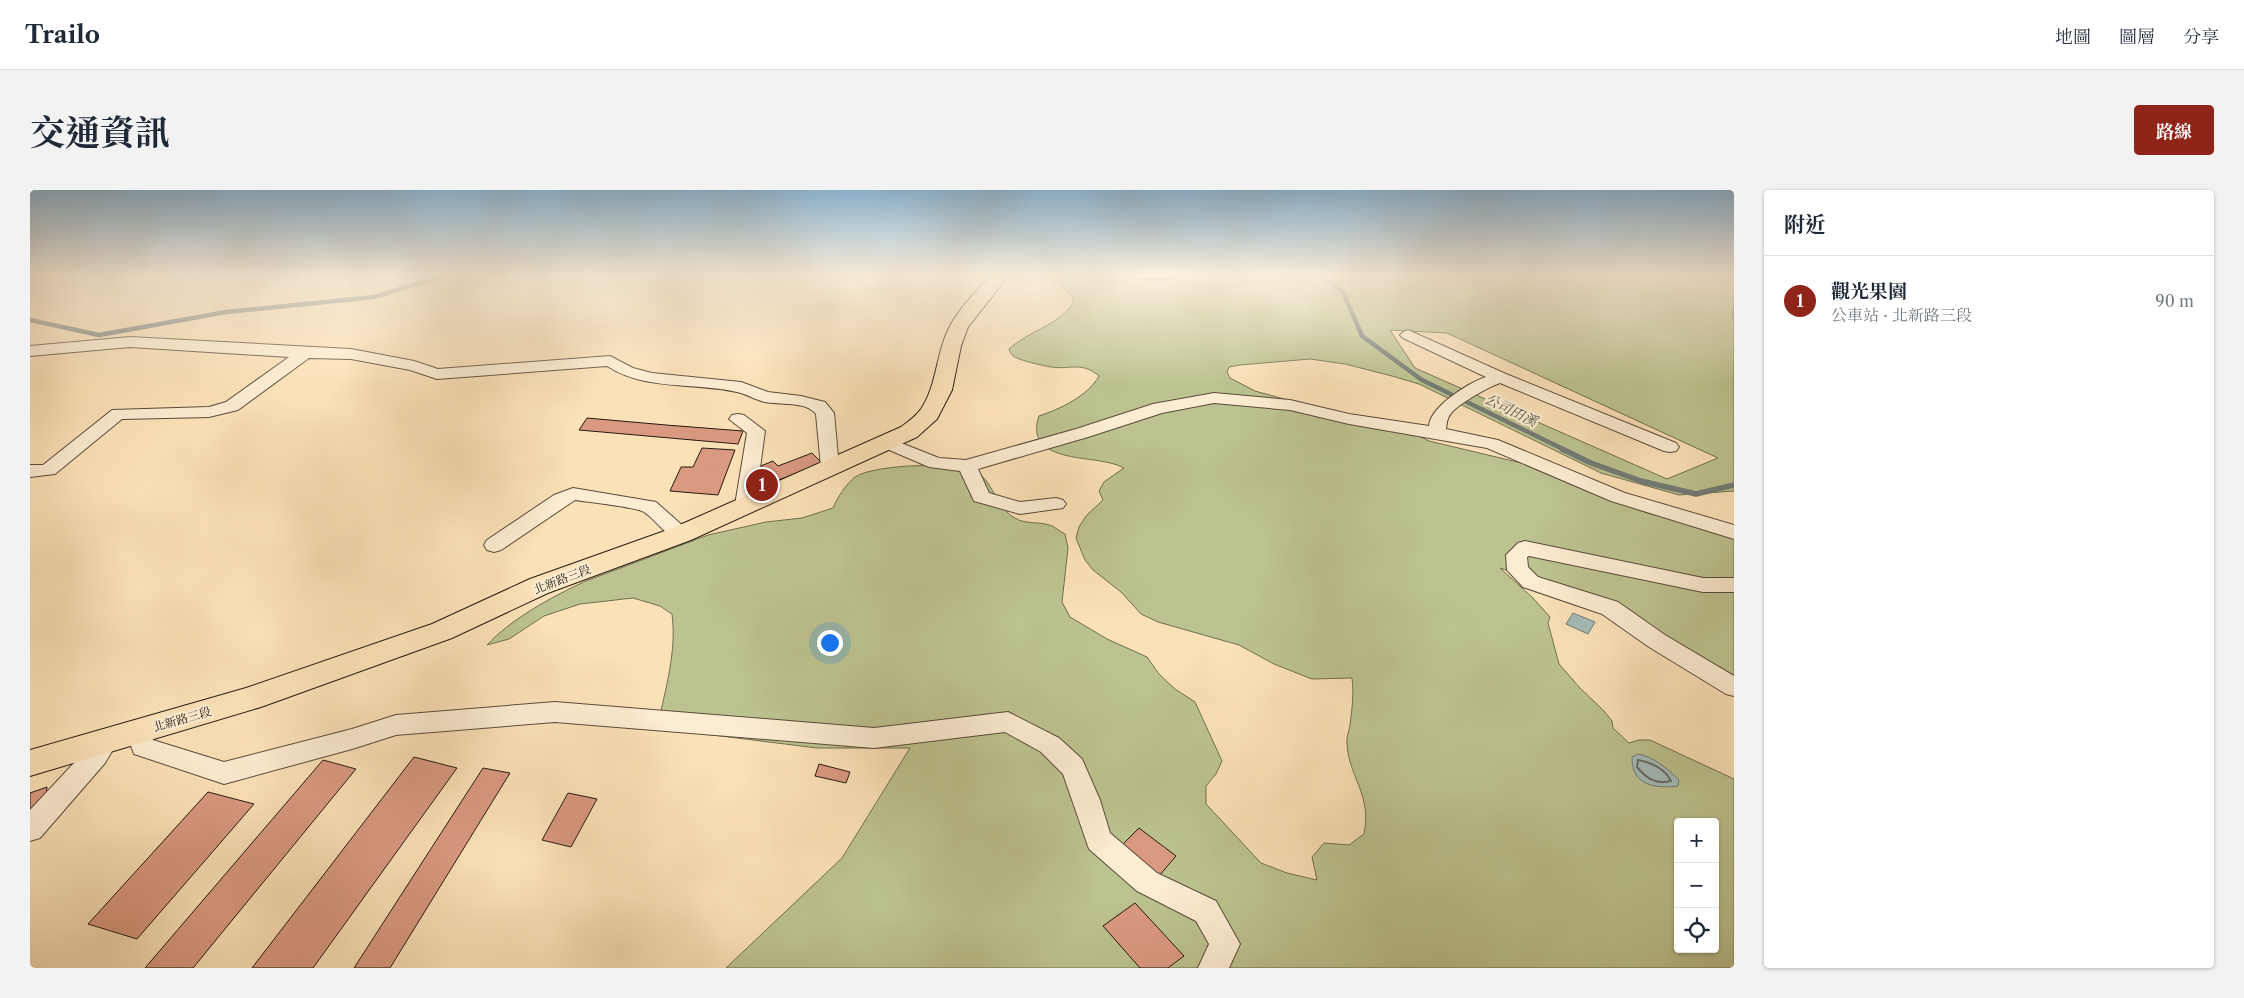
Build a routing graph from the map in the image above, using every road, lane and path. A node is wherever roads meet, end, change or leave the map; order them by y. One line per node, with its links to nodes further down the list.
1 (970, 311): 10 (main road, 北新路三段)
2 (1408, 335): 6 (street)
3 (30, 351): 4 (street)
4 (305, 353): 13 (street); 14 (street)
5 (1414, 354): 7 (street)
6 (1500, 377): 7 (street); 11 (street)
7 (1480, 384): 9 (street)
8 (738, 419): 16 (street)
9 (1437, 433): 12 (street); 17 (street)
10 (886, 442): 12 (street); 13 (main road, 北新路三段)
11 (1670, 447)
12 (967, 466): 15 (street)
13 (830, 467): 16 (main road, 北新路三段)
14 (30, 471)
15 (1056, 504)
16 (745, 505): 18 (main road, 北新路三段)
17 (1734, 532)
18 (682, 534): 19 (street); 22 (main road, 北新路三段)
19 (494, 545)
20 (1734, 585): 21 (street)
21 (1734, 687)
22 (138, 732): 23 (main road, 北新路三段); 26 (street)
23 (105, 741): 24 (main road, 北新路三段); 25 (street)
24 (30, 762)
25 (30, 829)
26 (1213, 968)

